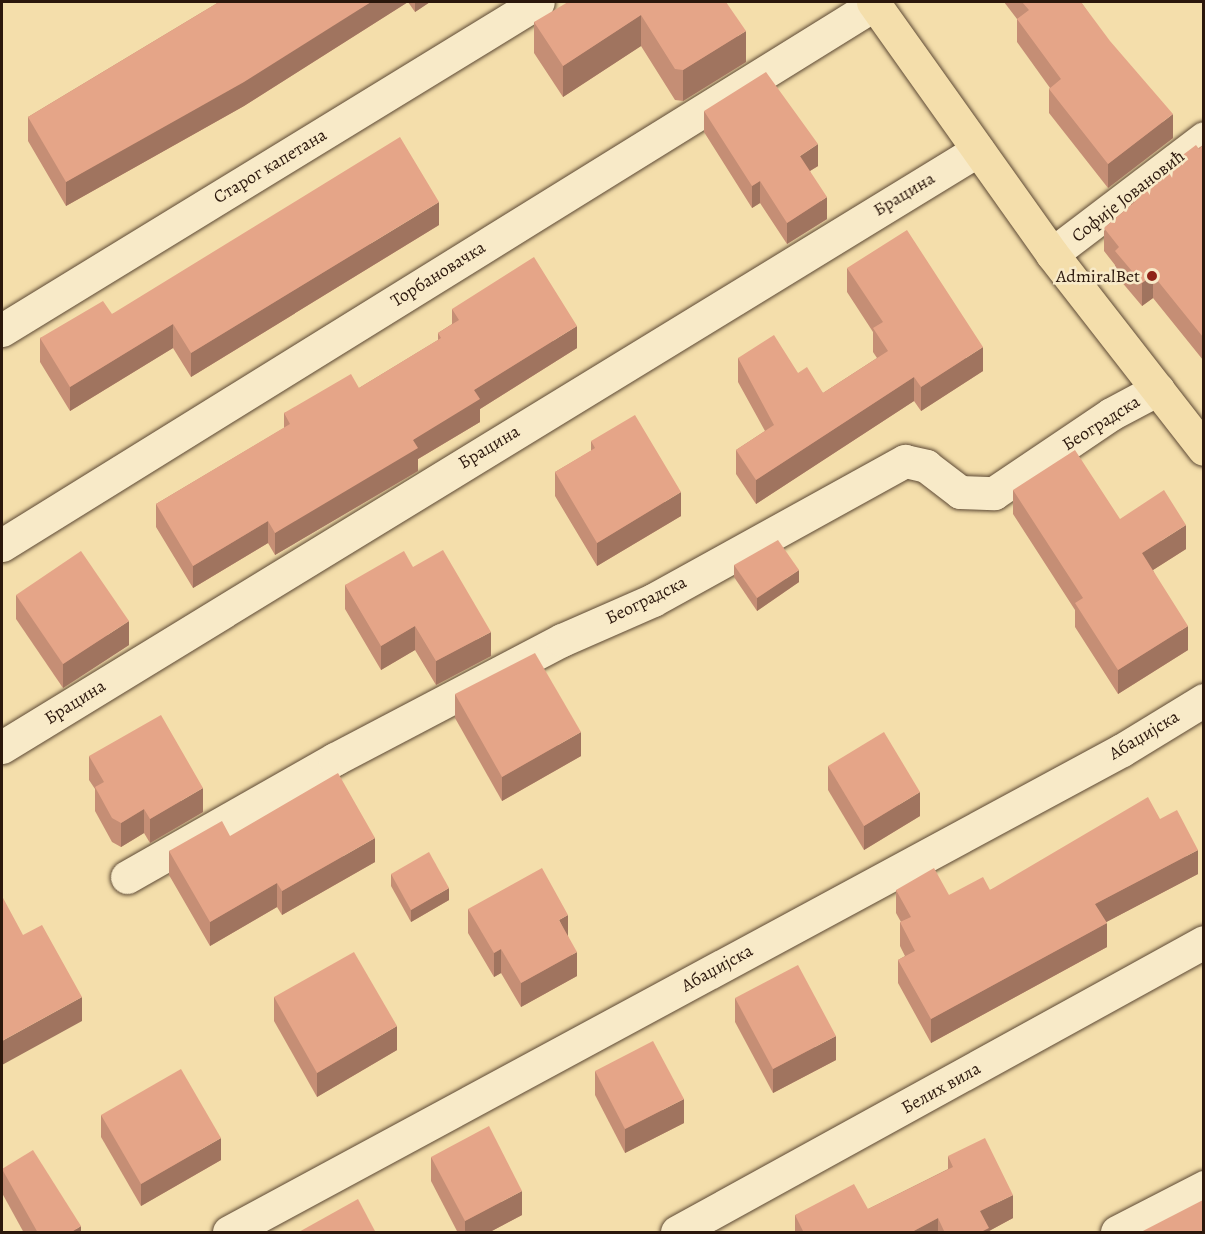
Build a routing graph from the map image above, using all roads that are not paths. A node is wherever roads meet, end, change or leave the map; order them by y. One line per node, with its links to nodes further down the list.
1 (538, 2): 6 (street, Старог капетана)
2 (874, 3): 4 (main road, Београдска); 9 (street, Торбановачка)
3 (1203, 138): 5 (street, Софије Јовановић)
4 (978, 150): 5 (main road, Београдска); 11 (street, Брацина)
5 (1052, 254): 7 (main road, Београдска)
6 (2, 330)
7 (1158, 389): 8 (main road, Београдска); 12 (street, Београдска)
8 (1203, 449)
9 (2, 545)
10 (1203, 700): 16 (street, Абаџијска)
11 (2, 747)
12 (127, 878)
13 (1203, 942): 17 (street, Белих вила)
14 (1203, 1187): 15 (street)
15 (1149, 1225): 18 (street)
16 (229, 1233)
17 (677, 1233)
18 (1117, 1233)

